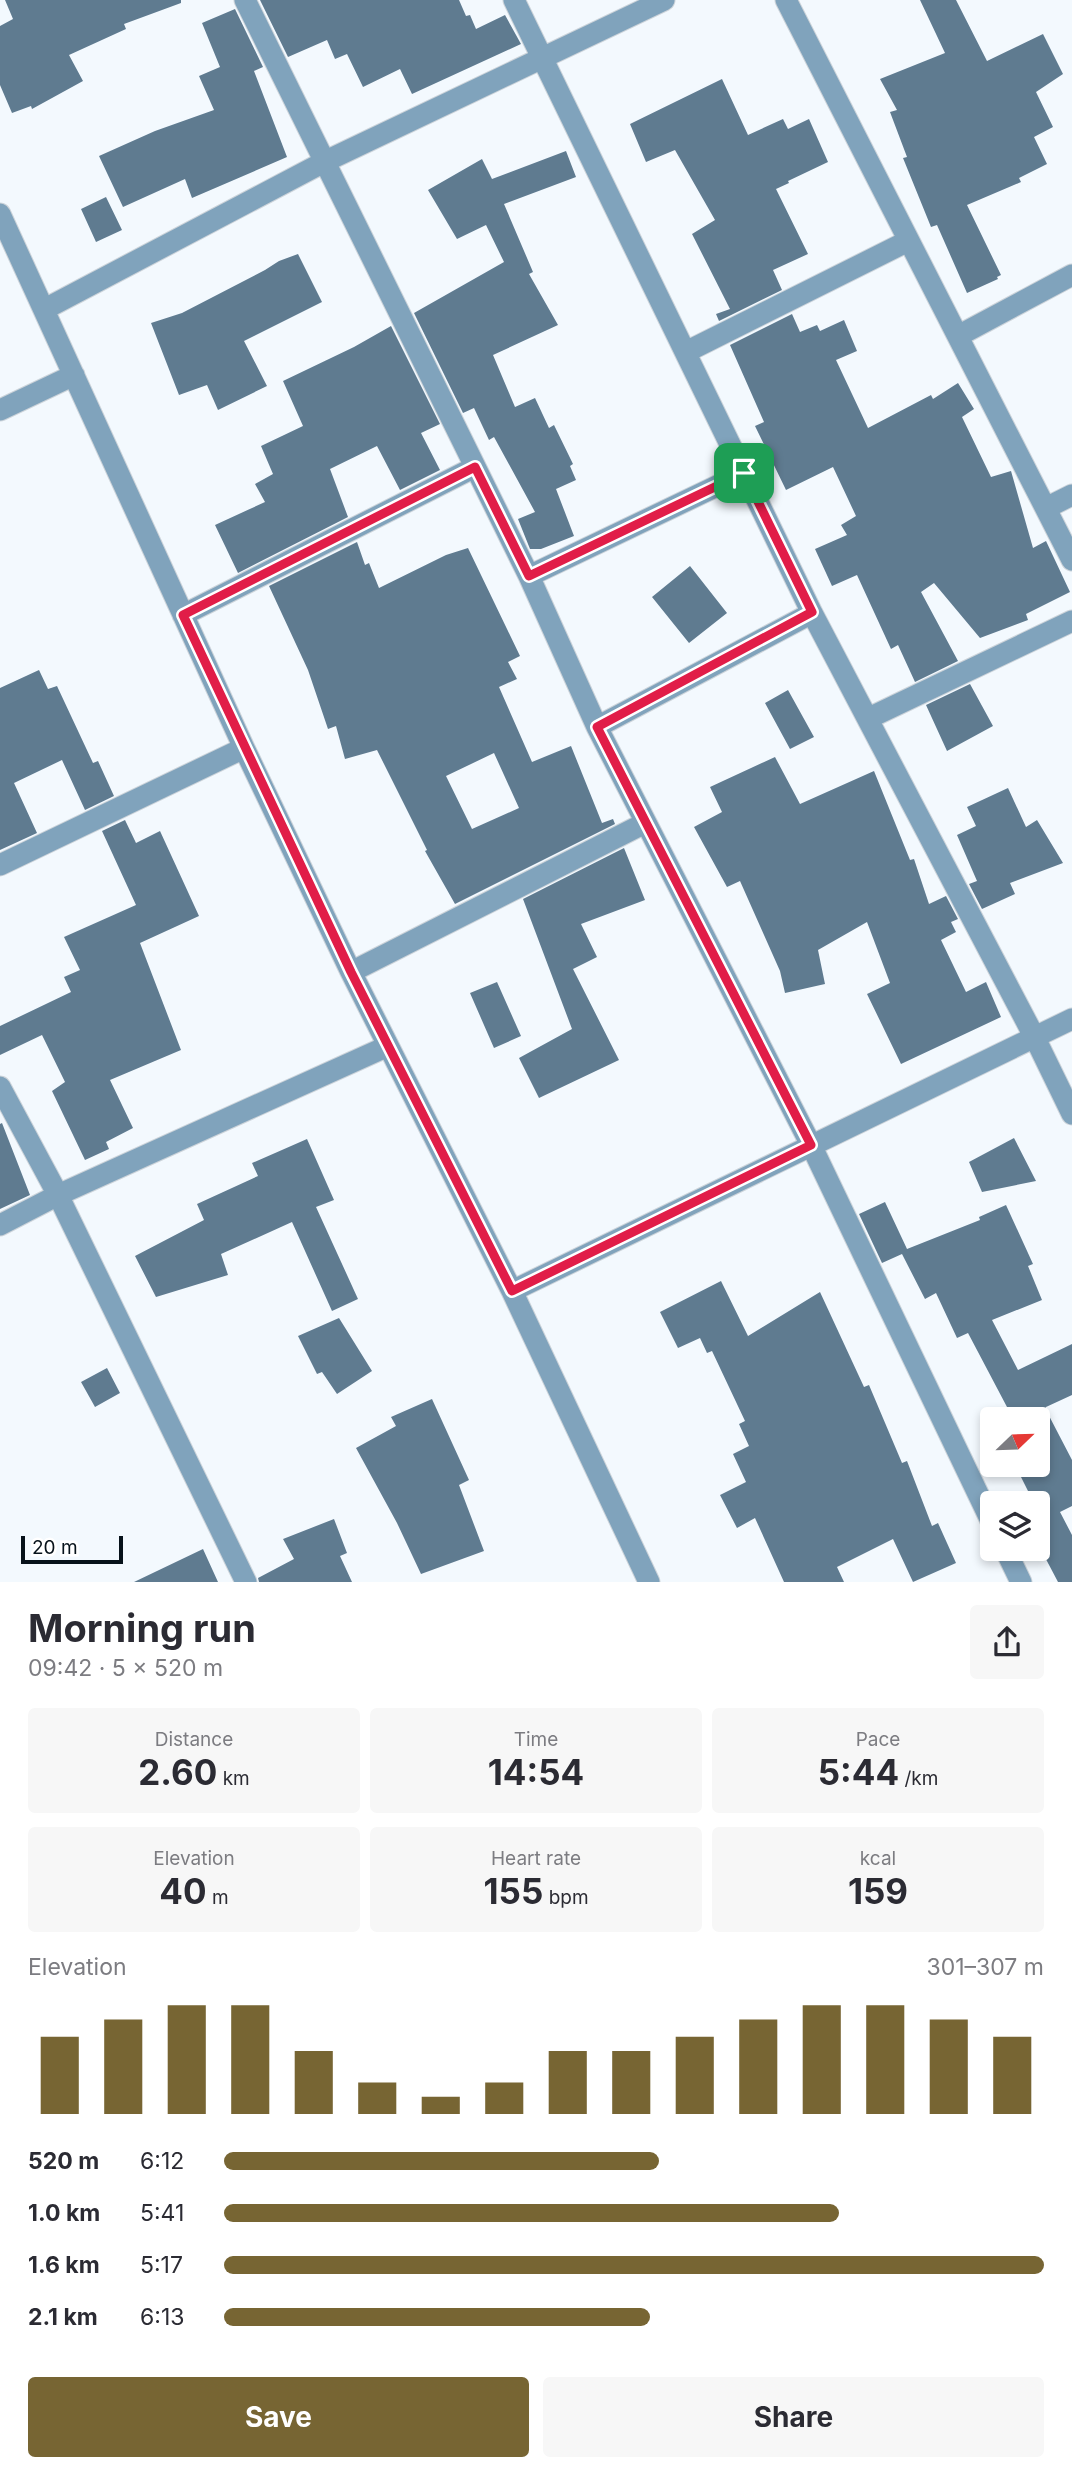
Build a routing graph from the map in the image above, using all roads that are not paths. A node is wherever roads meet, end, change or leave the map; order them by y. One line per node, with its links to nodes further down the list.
1 (245, 0): 6 (street)
2 (513, 0): 5 (street)
3 (664, 0): 5 (street)
4 (786, 0): 8 (street)
5 (542, 57): 6 (street); 12 (street)
6 (324, 162): 10 (street); 15 (street)
7 (0, 214): 10 (street)
8 (908, 241): 11 (street); 12 (street)
9 (1072, 275): 11 (street)
10 (45, 309): 13 (street)
11 (958, 335): 18 (street)
12 (687, 352): 16 (street)
13 (74, 375): 14 (street); 22 (street)
14 (0, 410)
15 (475, 467): 20 (street); 22 (street)
16 (744, 473): 20 (street); 21 (street)
17 (1072, 495): 18 (street)
18 (1046, 508): 19 (street)
19 (1072, 560)
20 (529, 576): 25 (street)
21 (812, 612): 24 (street); 25 (street)
22 (183, 615): 26 (street)
23 (1072, 621): 24 (street)
24 (869, 718): 31 (street)
25 (597, 727): 27 (street)
26 (244, 748): 28 (street); 29 (street)
27 (645, 822): 29 (street); 35 (street)
28 (0, 865)
29 (351, 972): 32 (street)
30 (1072, 1019): 31 (street)
31 (1035, 1038): 34 (street); 35 (street)
32 (388, 1046): 36 (street); 38 (street)
33 (0, 1087): 36 (street)
34 (1072, 1114)
35 (811, 1145): 38 (street); 39 (street)
36 (58, 1195): 37 (street); 41 (street)
37 (0, 1225)
38 (512, 1291): 42 (street)
39 (980, 1498)
40 (1011, 1561): 43 (street)
41 (246, 1582)
42 (649, 1582)
43 (1021, 1582)

